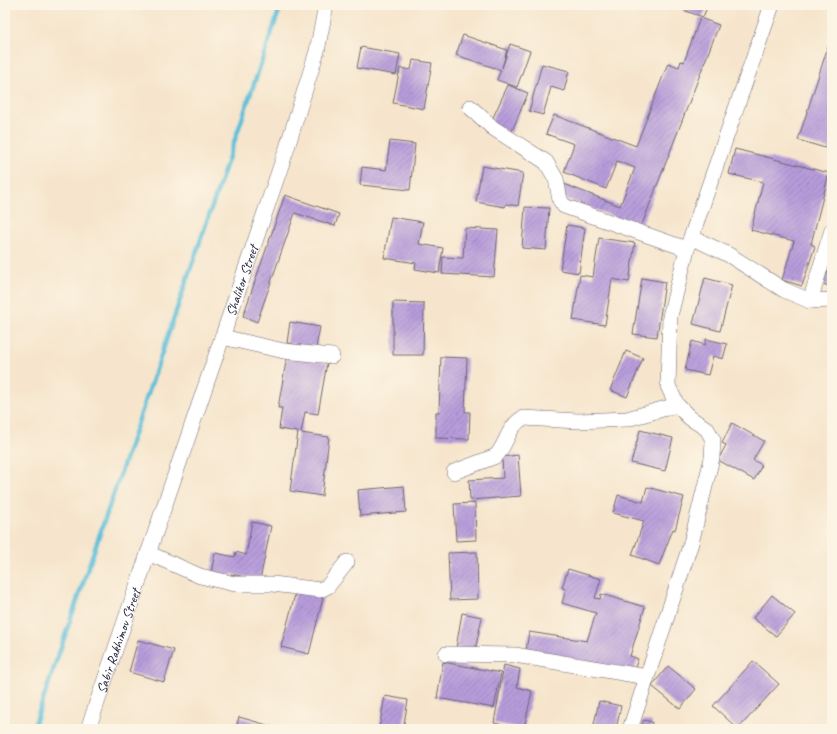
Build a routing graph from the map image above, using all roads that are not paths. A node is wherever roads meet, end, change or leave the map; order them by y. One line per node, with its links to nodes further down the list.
1 (326, 5): 8 (street, Shаlikor Street)
2 (772, 5): 5 (street)
3 (470, 107): 5 (street)
4 (832, 230): 7 (street)
5 (689, 243): 7 (street); 10 (street)
6 (832, 300): 7 (street)
7 (810, 301)
8 (222, 338): 9 (street); 12 (street, Shаlikor Street)
9 (332, 356)
10 (677, 405): 11 (street); 15 (street)
11 (454, 472)
12 (148, 552): 13 (street); 16 (street, Sabir Rakhimov Street)
13 (346, 562)
14 (446, 654): 15 (street)
15 (647, 677): 17 (street)
16 (88, 729)
17 (630, 729)

